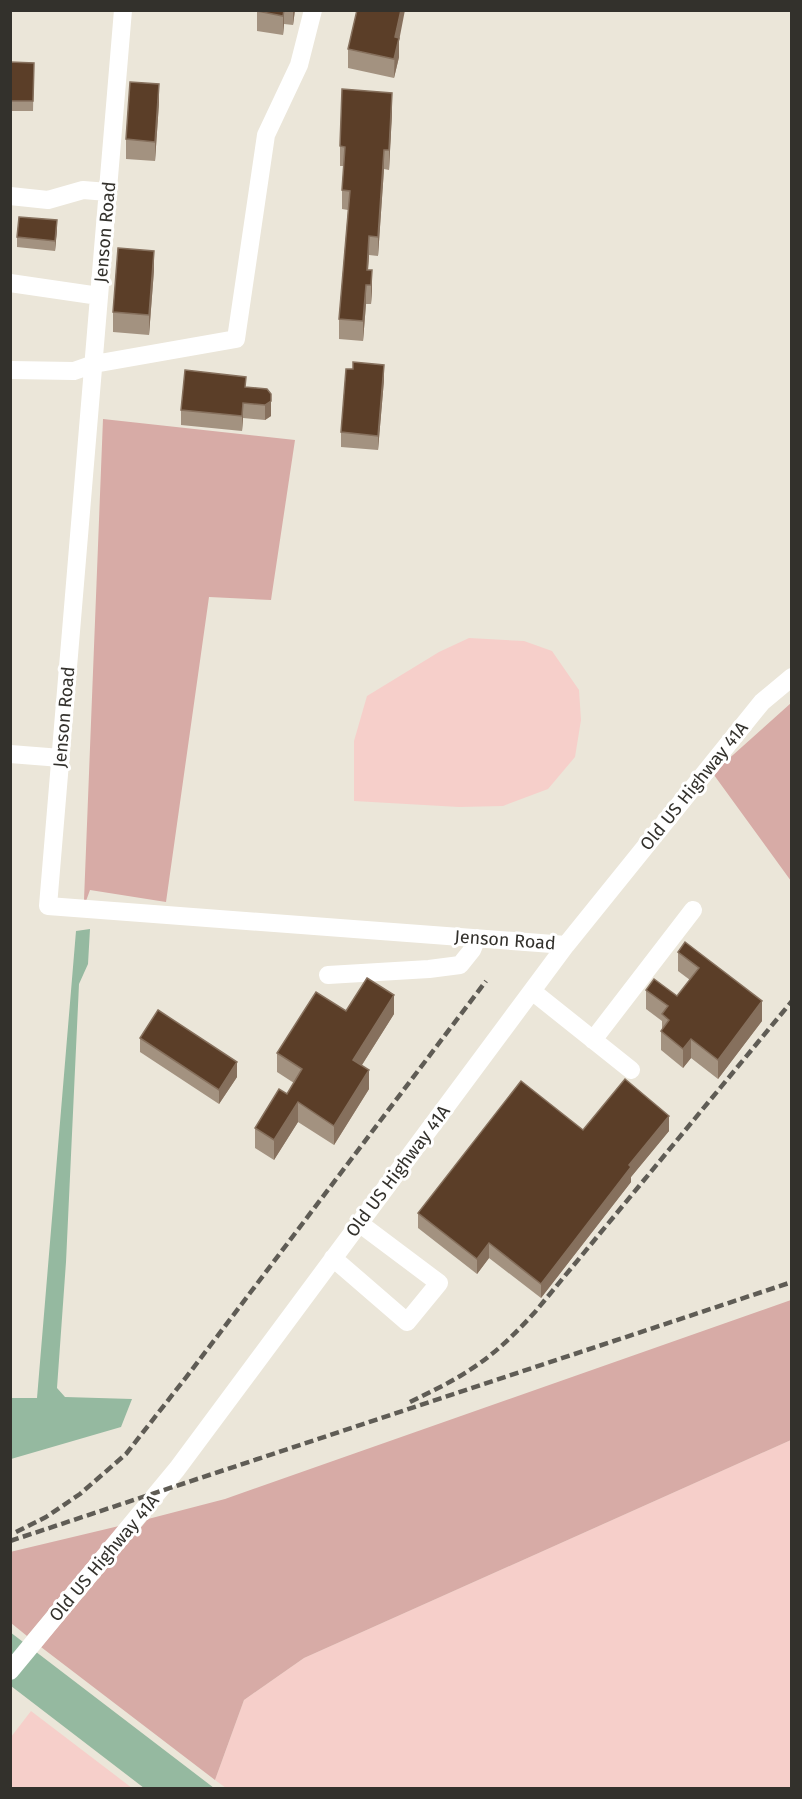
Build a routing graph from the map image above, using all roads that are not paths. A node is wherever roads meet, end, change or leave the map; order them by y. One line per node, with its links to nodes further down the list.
1 (123, 10): 3 (street, Jenson Road)
2 (313, 10): 7 (street)
3 (108, 192): 4 (street); 6 (street, Jenson Road)
4 (10, 196)
5 (10, 283): 6 (street)
6 (99, 296): 7 (street, Jenson Road)
7 (94, 364): 8 (street); 11 (street, Jenson Road)
8 (10, 370)
9 (792, 677): 14 (street, Old US Highway 41A)
10 (10, 754): 11 (street)
11 (61, 758): 13 (street, Jenson Road)
12 (693, 910): 17 (street)
13 (477, 938): 14 (street, Jenson Road); 15 (street)
14 (566, 945): 16 (street, Old US Highway 41A)
15 (328, 975)
16 (532, 991): 17 (street); 19 (street, Old US Highway 41A)
17 (593, 1040): 18 (street)
18 (631, 1070)
19 (359, 1223): 20 (street, Old US Highway 41A); 20 (street)
20 (333, 1258): 21 (street, Old US Highway 41A)
21 (10, 1671)

